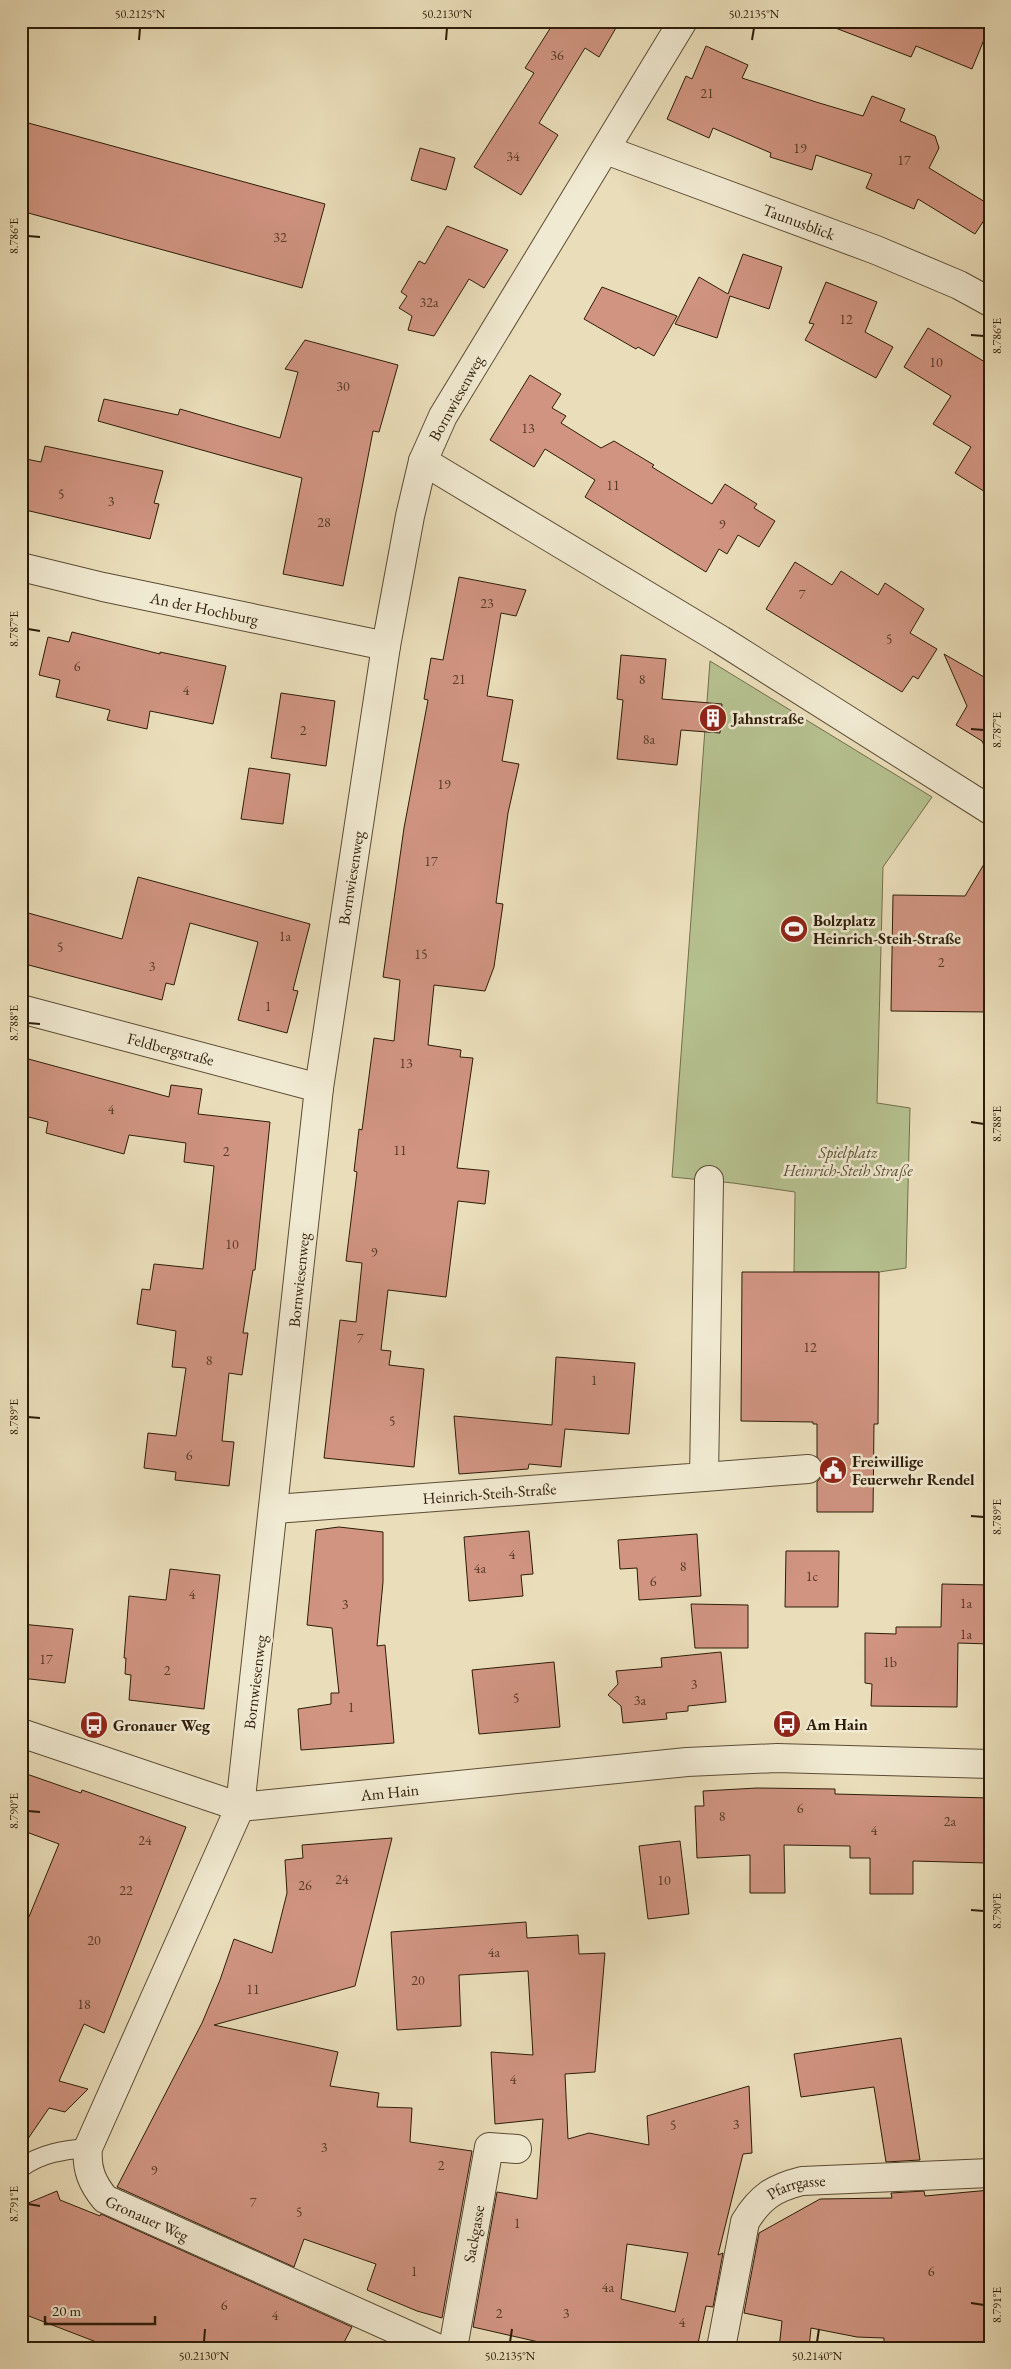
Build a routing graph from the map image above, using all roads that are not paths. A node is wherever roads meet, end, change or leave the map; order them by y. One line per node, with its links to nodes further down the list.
1 (683, 21): 2 (street, Bornwiesenweg)
2 (606, 150): 3 (street, Taunusblick); 4 (street, Bornwiesenweg)
3 (990, 302)
4 (423, 462): 6 (street, Bornwiesenweg); 7 (street)
5 (21, 567): 6 (street, An der Hochburg)
6 (386, 646): 9 (street, Bornwiesenweg)
7 (990, 810)
8 (21, 1009): 9 (street, Feldbergstraße)
9 (319, 1088): 13 (street, Bornwiesenweg)
10 (708, 1180): 12 (street)
11 (808, 1468): 12 (street, Heinrich-Steih-Straße)
12 (704, 1477): 13 (street, Heinrich-Steih-Straße)
13 (275, 1508): 16 (street, Bornwiesenweg)
14 (21, 1733): 16 (street)
15 (990, 1764): 16 (street, Am Hain)
16 (240, 1806): 17 (street, Gronauer Weg)
17 (88, 2148): 19 (lane); 21 (street, Gronauer Weg)
18 (517, 2149): 22 (street, Sackgasse)
19 (21, 2168)
20 (990, 2173): 23 (street, Pfarrgasse)
21 (437, 2348)
22 (453, 2348)
23 (720, 2348)

